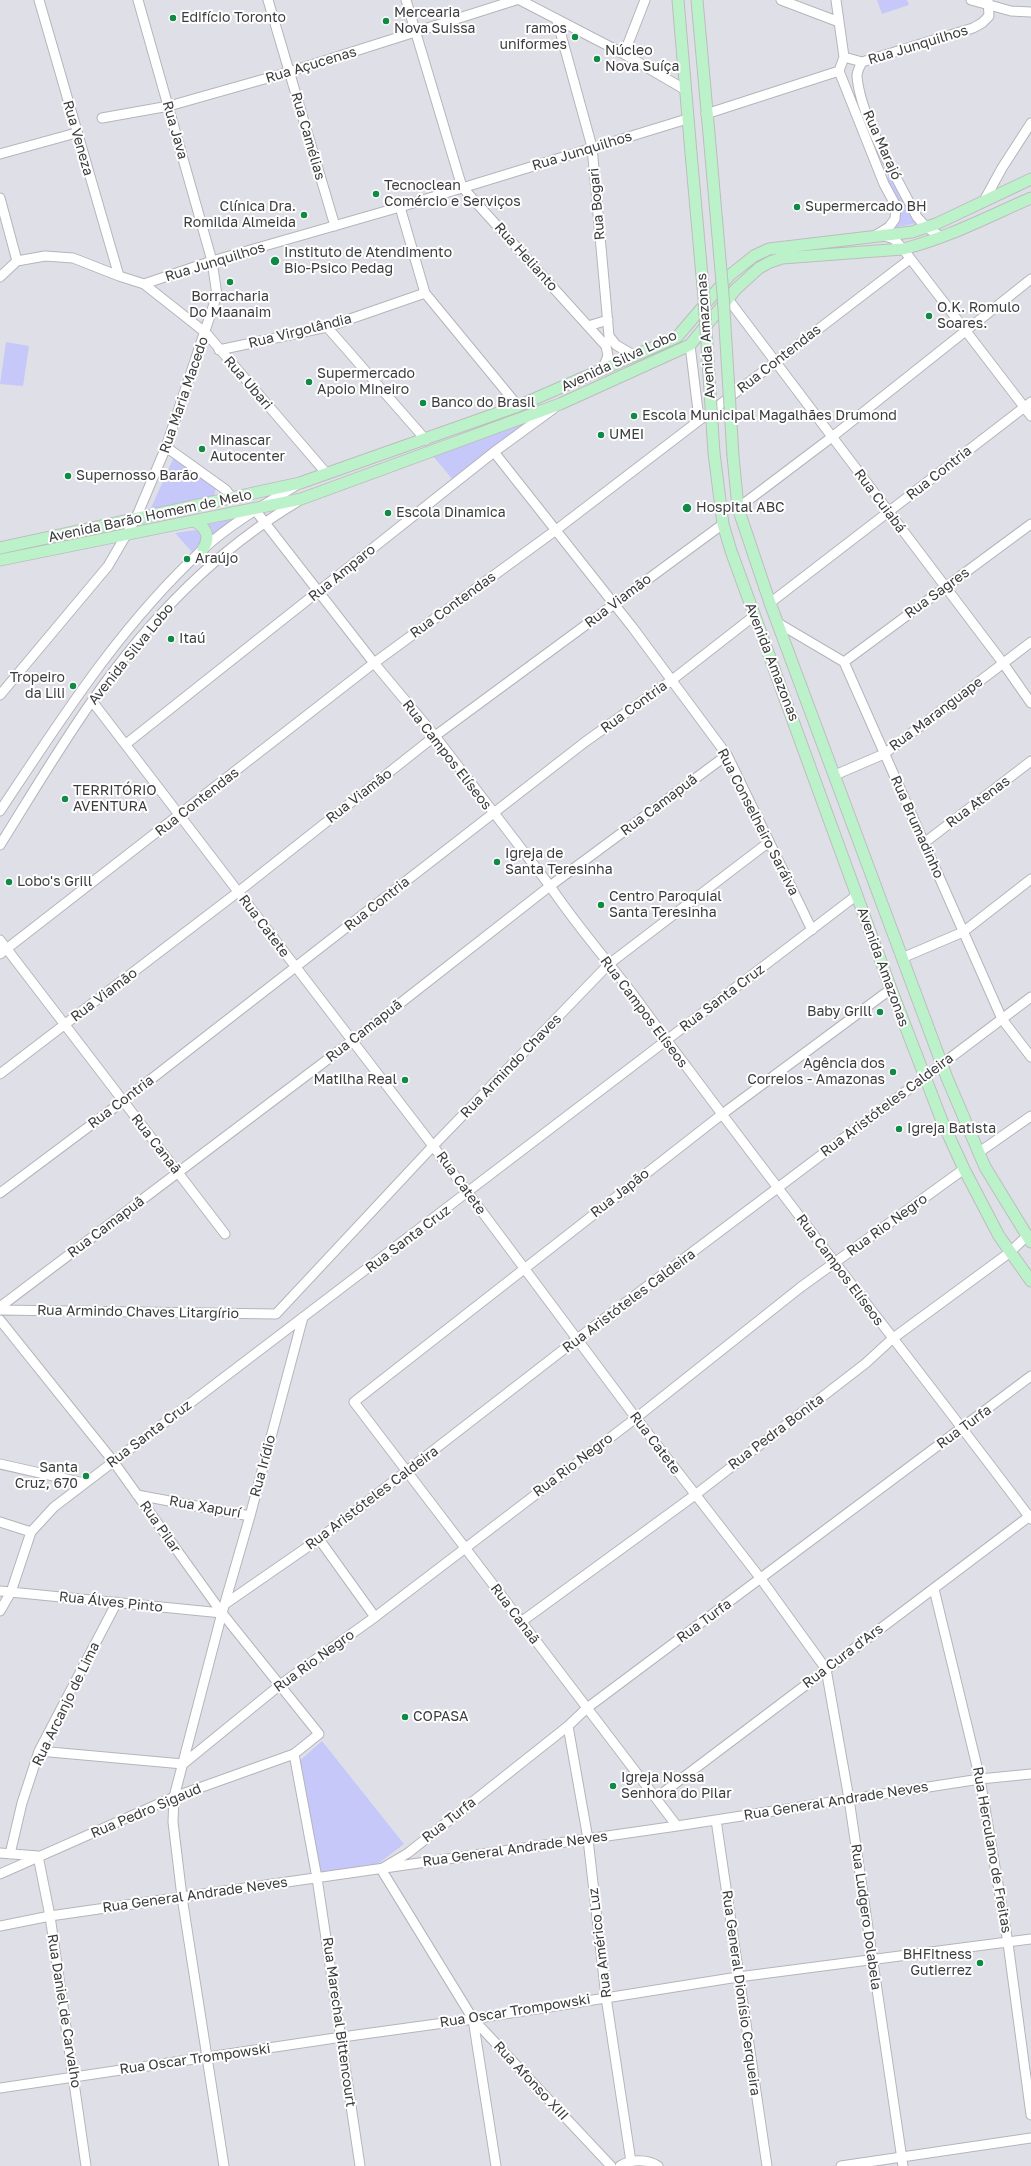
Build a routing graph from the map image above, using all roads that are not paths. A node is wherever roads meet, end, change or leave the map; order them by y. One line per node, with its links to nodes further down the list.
1 (39, 0): 29 (street, Rua Veneza)
2 (138, 0): 24 (street, Rua Java)
3 (268, 0): 22 (street, Rua Camélias)
4 (406, 0): 17 (street, Rua Helianto)
5 (516, 0): 17 (street, Rua Açucenas)
6 (520, 0): 15 (street)
7 (645, 0): 18 (street)
8 (678, 0): 23 (main road, Avenida Amazonas)
9 (697, 0): 25 (main road, Avenida Amazonas)
10 (782, 0): 16 (street)
11 (836, 0): 16 (street)
12 (971, 0): 13 (street)
13 (989, 3): 14 (street); 20 (street, Rua Junquilhos)
14 (1031, 12)
15 (557, 20): 18 (street); 31 (street, Rua Bogari)
16 (839, 22): 19 (street)
17 (416, 32): 22 (street, Rua Açucenas); 36 (street, Rua Helianto)
18 (624, 54): 23 (street)
19 (844, 58): 20 (street, Rua Junquilhos); 21 (street)
20 (862, 62): 30 (street, Rua Marajó)
21 (839, 71): 25 (street); 35 (street, Rua Marajó)
22 (289, 72): 24 (street, Rua Açucenas); 42 (street, Rua Camélias)
23 (684, 89): 27 (main road, Avenida Amazonas)
24 (169, 106): 26 (street, Rua Açucenas); 49 (street, Rua Java)
25 (706, 114): 80 (main road, Avenida Amazonas, bridge)
26 (102, 118)
27 (687, 119): 31 (street, Rua Junquilhos); 87 (main road, Avenida Amazonas, bridge)
28 (1031, 123): 34 (street)
29 (76, 133): 32 (street); 50 (street, Rua Veneza)
30 (876, 137): 35 (street); 43 (street, Rua Marajó)
31 (592, 148): 36 (street, Rua Junquilhos); 56 (street, Rua Bogari)
32 (0, 154)
33 (1031, 179): 37 (main road, Avenida Silva Lobo)
34 (994, 183): 37 (street); 40 (street)
35 (884, 184): 44 (street, Rua Marajó)
36 (462, 186): 41 (street, Rua Junquilhos); 57 (street, Rua Helianto)
37 (1001, 192): 40 (main road, Avenida Silva Lobo)
38 (0, 198): 48 (street)
39 (1031, 198): 45 (main road, Avenida Silva Lobo)
40 (985, 199): 43 (main road, Avenida Silva Lobo)
41 (400, 207): 42 (street, Rua Junquilhos); 54 (street)
42 (334, 226): 49 (street, Rua Junquilhos)
43 (927, 228): 44 (main road, Avenida Silva Lobo); 45 (street, Rua Marajó)
44 (880, 236): 46 (street); 63 (main road, Avenida Silva Lobo)
45 (942, 237): 46 (main road, Avenida Silva Lobo)
46 (903, 249): 47 (street); 55 (main road, Avenida Silva Lobo)
47 (910, 259): 59 (street); 64 (street, Rua Contendas)
48 (17, 261): 50 (street); 51 (street)
49 (212, 261): 53 (street, Rua Junquilhos); 60 (street, Rua Maria Macedo)
50 (119, 276): 53 (street)
51 (0, 277)
52 (1031, 279): 59 (street)
53 (144, 284): 60 (street, Rua Ubari)
54 (425, 293): 58 (street, Rua Virgolândia); 68 (street)
55 (728, 299): 61 (main road, Avenida Silva Lobo); 64 (street, Rua Cuiabá)
56 (608, 320): 57 (street); 63 (street, Rua Bogari)
57 (588, 326): 65 (street, Rua Helianto)
58 (327, 327): 62 (street, Rua Virgolândia); 73 (street)
59 (965, 331): 67 (street); 72 (street)
60 (206, 333): 62 (street, Rua Ubari); 74 (street, Rua Maria Macedo)
61 (690, 345): 66 (main road, Avenida Silva Lobo); 71 (street, Avenida Amazonas)
62 (219, 350): 76 (street, Rua Ubari)
63 (635, 356): 65 (main road, Avenida Silva Lobo)
64 (774, 363): 71 (street, Rua Contendas); 72 (street, Rua Cuiabá)
65 (602, 370): 68 (main road, Avenida Silva Lobo)
66 (560, 404): 70 (main road, Avenida Silva Lobo); 75 (street, Rua Amparo)
67 (1028, 404): 69 (street); 82 (street, Rua Contria)
68 (518, 406): 70 (main road); 73 (main road, Avenida Silva Lobo)
69 (1031, 416)
70 (519, 419): 79 (main road, Avenida Silva Lobo)
71 (698, 419): 89 (street, Rua Contendas)
72 (832, 437): 80 (street); 82 (street, Rua Cuiabá)
73 (426, 440): 76 (main road, Avenida Silva Lobo)
74 (166, 447): 78 (street); 84 (street, Rua Maria Macedo)
75 (494, 452): 89 (street, Rua Conselheiro Saráiva); 95 (street, Rua Amparo)
76 (327, 474): 77 (main road, Avenida Silva Lobo)
77 (300, 484): 78 (main road, Avenida Barão Homem de Melo); 81 (street, Avenida Silva Lobo)
78 (232, 498): 83 (main road); 84 (main road, Avenida Barão Homem de Melo)
79 (301, 499): 81 (main road, Avenida Silva Lobo); 86 (street, Avenida Silva Lobo)
80 (738, 508): 97 (main road, Avenida Amazonas)
81 (255, 510): 83 (main road, Avenida Barão Homem de Melo); 86 (street, Rua Campos Elíseos); 92 (street, Avenida Silva Lobo)
82 (888, 512): 94 (street, Rua Cuiabá); 97 (street, Rua Contria)
83 (214, 517): 85 (main road, Avenida Barão Homem de Melo)
84 (136, 518): 90 (street, Rua Maria Macedo); 91 (main road, Avenida Barão Homem de Melo)
85 (194, 521): 90 (main road, Avenida Barão Homem de Melo); 92 (main road)
86 (264, 522): 95 (street, Rua Campos Elíseos); 106 (street, Avenida Silva Lobo)
87 (723, 524): 96 (street, Rua Viamão); 98 (main road, Avenida Amazonas)
88 (1031, 524): 94 (street, Rua Sagres)
89 (556, 530): 96 (street, Rua Conselheiro Saráiva); 102 (street, Rua Contendas)
90 (127, 536): 93 (main road, Avenida Barão Homem de Melo); 105 (street, Rua Maria Macedo)
91 (0, 548)
92 (203, 549): 114 (street, Avenida Silva Lobo)
93 (0, 560)
94 (945, 587): 101 (street, Rua Sagres); 103 (street, Rua Cuiabá)
95 (319, 592): 102 (street, Rua Campos Elíseos); 109 (street, Rua Amparo)
96 (614, 603): 104 (street, Rua Conselheiro Saráiva); 108 (street, Rua Viamão)
97 (770, 603): 99 (main road, Avenida Amazonas)
98 (754, 616): 104 (street, Rua Contria); 123 (main road, Avenida Amazonas)
99 (778, 623): 101 (street); 113 (main road, Avenida Amazonas)
100 (1031, 642): 103 (street, Rua Maranguape)
101 (844, 662): 110 (street, Rua Brumadinho)
102 (374, 663): 108 (street, Rua Campos Elíseos); 116 (street, Rua Contendas)
103 (1003, 663): 107 (street, Rua Cuiabá); 110 (street, Rua Maranguape)
104 (672, 680): 111 (street, Rua Conselheiro Saráiva); 115 (street, Rua Contria)
105 (0, 695)
106 (92, 701): 109 (street, Rua Catete); 119 (street, Avenida Silva Lobo)
107 (1031, 703)
108 (435, 736): 115 (street, Rua Campos Elíseos); 122 (street, Rua Viamão)
109 (126, 744): 116 (street, Rua Catete)
110 (884, 754): 113 (street, Rua Maranguape); 118 (street, Rua Brumadinho)
111 (727, 755): 117 (street, Rua Conselheiro Saráiva); 121 (street, Rua Camapuã)
112 (1031, 761): 118 (street, Rua Atenas)
113 (835, 775): 128 (main road, Avenida Amazonas)
114 (0, 811)
115 (494, 814): 121 (street, Rua Campos Elíseos); 130 (street, Rua Contria)
116 (180, 815): 122 (street, Rua Catete); 127 (street, Rua Contendas)
117 (769, 842): 124 (street, Rua Conselheiro Saráiva); 129 (street, Rua Armindo Chaves)
118 (924, 843): 125 (street, Rua Brumadinho)
119 (0, 845)
120 (1031, 879): 125 (street)
121 (550, 886): 129 (street, Rua Campos Elíseos); 135 (street, Rua Camapuã)
122 (238, 892): 130 (street, Rua Catete); 134 (street, Rua Viamão)
123 (857, 895): 124 (street, Rua Santa Cruz); 131 (main road, Avenida Amazonas)
124 (812, 930): 136 (street, Rua Santa Cruz)
125 (963, 932): 128 (street); 133 (street, Rua Brumadinho)
126 (0, 940): 127 (street, Rua Canaã)
127 (3, 952): 134 (street, Rua Canaã)
128 (902, 958): 138 (main road, Avenida Amazonas)
129 (609, 964): 136 (street, Rua Campos Elíseos); 144 (street, Rua Armindo Chaves)
130 (296, 968): 135 (street, Rua Catete); 141 (street, Rua Contria)
131 (891, 989): 140 (main road, Avenida Amazonas); 142 (street, Rua Japão)
132 (1031, 997): 133 (street, Rua Aristóteles Caldeira)
133 (1002, 1019): 137 (street, Rua Brumadinho); 138 (street, Rua Aristóteles Caldeira)
134 (64, 1025): 139 (street, Rua Viamão); 141 (street, Rua Canaã)
135 (352, 1040): 144 (street, Rua Catete); 147 (street, Rua Camapuã)
136 (666, 1040): 142 (street, Rua Campos Elíseos); 150 (street, Rua Santa Cruz)
137 (1031, 1057)
138 (942, 1063): 140 (street, Rua Aristóteles Caldeira); 145 (main road, Avenida Amazonas)
139 (0, 1074)
140 (924, 1077): 146 (main road, Avenida Amazonas); 148 (street, Rua Aristóteles Caldeira)
141 (123, 1101): 147 (street, Rua Canaã); 149 (street, Rua Contria)
142 (721, 1115): 148 (street, Rua Campos Elíseos); 155 (street, Rua Japão)
143 (1031, 1116): 145 (street)
144 (433, 1146): 150 (street, Rua Catete); 158 (street, Rua Armindo Chaves)
145 (978, 1154): 152 (main road, Avenida Amazonas)
146 (964, 1168): 153 (main road, Avenida Amazonas); 154 (street, Rua Rio Negro)
147 (178, 1173): 151 (street, Rua Canaã); 157 (street, Rua Camapuã)
148 (778, 1189): 154 (street, Rua Campos Elíseos); 161 (street, Rua Aristóteles Caldeira)
149 (0, 1193)
150 (468, 1193): 155 (street, Rua Catete); 159 (street, Rua Santa Cruz)
151 (225, 1234)
152 (1029, 1239): 153 (street, Rua Pedra Bonita)
153 (1010, 1253): 156 (main road, Avenida Amazonas); 162 (street, Rua Pedra Bonita)
154 (834, 1264): 162 (street, Rua Campos Elíseos); 165 (street, Rua Rio Negro)
155 (523, 1268): 161 (street, Rua Catete); 164 (street, Rua Japão)
156 (1031, 1281)
157 (0, 1309): 158 (street, Rua Armindo Chaves Litargírio)
158 (276, 1314)
159 (302, 1317): 167 (street, Rua Santa Cruz); 173 (street, Rua Irídio)
160 (0, 1320): 167 (street, Rua Pilar)
161 (577, 1339): 165 (street, Rua Catete); 169 (street, Rua Aristóteles Caldeira)
162 (892, 1339): 166 (street, Rua Campos Elíseos); 172 (street, Rua Pedra Bonita)
163 (1031, 1376): 166 (street, Rua Turfa)
164 (354, 1402): 169 (street, Rua Canaã)
165 (636, 1418): 172 (street, Rua Catete); 178 (street, Rua Rio Negro)
166 (961, 1428): 174 (street, Rua Campos Elíseos); 179 (street, Rua Turfa)
167 (113, 1461): 170 (street, Rua Santa Cruz); 171 (street, Rua Pilar)
168 (0, 1464): 170 (street)
169 (407, 1472): 177 (street, Rua Aristóteles Caldeira); 178 (street, Rua Canaã)
170 (84, 1483): 176 (street, Rua Santa Cruz)
171 (137, 1495): 173 (street, Rua Xapurí); 186 (street, Rua Pilar)
172 (695, 1495): 179 (street, Rua Catete); 188 (street, Rua Pedra Bonita)
173 (250, 1516): 184 (street, Rua Irídio)
174 (1030, 1517): 180 (street, Rua Cura d'Ars)
175 (0, 1522): 176 (street)
176 (31, 1532): 182 (street, Rua Santa Cruz)
177 (319, 1539): 184 (street, Rua Aristóteles Caldeira); 187 (street)
178 (464, 1547): 187 (street, Rua Rio Negro); 188 (street, Rua Canaã)
179 (761, 1579): 189 (street, Rua Catete); 191 (street, Rua Turfa)
180 (934, 1589): 189 (street, Rua Cura d'Ars); 198 (street, Rua Herculano de Freitas)
181 (0, 1591): 182 (street, Rua Álves Pinto)
182 (11, 1592): 183 (street, Rua Álves Pinto); 185 (street, Rua Santa Cruz)
183 (117, 1602): 186 (street, Rua Álves Pinto); 194 (street, Rua Arcanjo de Lima)
184 (225, 1604): 186 (street, Rua Irídio)
185 (0, 1611)
186 (222, 1613): 190 (street, Rua Pilar); 196 (street, Rua Irídio)
187 (375, 1617): 190 (street, Rua Rio Negro)
188 (521, 1622): 191 (street, Rua Canaã)
189 (826, 1669): 200 (street, Rua Cura d'Ars); 201 (street, Rua Ludgero Dolabela)
190 (280, 1685): 193 (street, Rua Pilar); 196 (street, Rua Rio Negro)
191 (587, 1708): 192 (street, Rua Turfa); 200 (street, Rua Canaã)
192 (568, 1726): 204 (street, Rua Américo Luz); 208 (street, Rua Turfa)
193 (319, 1734): 195 (street, Rua Pedro Sigaud)
194 (38, 1752): 196 (street); 206 (street, Rua Arcanjo de Lima)
195 (294, 1754): 199 (street, Rua Pedro Sigaud); 210 (street, Rua Marechal Bittencourt)
196 (183, 1764): 199 (street, Rua Irídio)
197 (1031, 1774): 198 (street, Rua General Andrade Neves)
198 (980, 1779): 201 (street, Rua General Andrade Neves); 215 (street, Rua Herculano de Freitas)
199 (174, 1797): 207 (street, Rua Pedro Sigaud); 211 (street, Rua Irídio)
200 (656, 1798): 203 (street, Rua Canaã)
201 (848, 1799): 202 (street, Rua General Andrade Neves); 216 (street, Rua Ludgero Dolabela)
202 (716, 1820): 203 (street, Rua General Andrade Neves); 217 (street, Rua General Dionísio Cerqueira)
203 (677, 1826): 204 (street, Rua General Andrade Neves)
204 (588, 1839): 208 (street, Rua General Andrade Neves); 218 (street, Rua Américo Luz)
205 (0, 1853): 206 (street)
206 (10, 1854): 207 (street)
207 (38, 1856): 209 (street, Rua Pedro Sigaud); 212 (street, Rua Daniel de Carvalho)
208 (380, 1869): 210 (street, Rua General Andrade Neves); 219 (street, Rua Afonso XIII)
209 (0, 1874)
210 (317, 1878): 211 (street, Rua General Andrade Neves); 220 (street, Rua Marechal Bittencourt)
211 (182, 1897): 212 (street, Rua General Andrade Neves); 221 (street, Rua Irídio)
212 (50, 1916): 213 (street, Rua General Andrade Neves); 222 (street, Rua Daniel de Carvalho)
213 (0, 1926)
214 (1031, 1939): 215 (street, Rua Oscar Trompowski)
215 (1008, 1943): 216 (street, Rua Oscar Trompowski); 224 (street, Rua Herculano de Freitas)
216 (872, 1959): 217 (street, Rua Oscar Trompowski); 226 (street, Rua Ludgero Dolabela)
217 (738, 1977): 218 (street, Rua Oscar Trompowski); 235 (street, Rua General Dionísio Cerqueira)
218 (606, 1997): 219 (street, Rua Oscar Trompowski); 227 (street, Rua Américo Luz)
219 (473, 2019): 220 (street, Rua Oscar Trompowski); 231 (street); 232 (street, Rua Afonso XIII)
220 (342, 2037): 221 (street, Rua Oscar Trompowski); 230 (street, Rua Marechal Bittencourt)
221 (207, 2058): 222 (street, Rua Oscar Trompowski); 229 (street, Rua Irídio)
222 (74, 2077): 223 (street, Rua Oscar Trompowski); 228 (street, Rua Daniel de Carvalho)
223 (0, 2088)
224 (1031, 2114)
225 (1031, 2138): 226 (street)
226 (901, 2156): 236 (street); 237 (street, Rua Ludgero Dolabela)
227 (631, 2162): 233 (street); 234 (street)
228 (86, 2166)
229 (224, 2166)
230 (360, 2166)
231 (496, 2166)
232 (611, 2166)
233 (620, 2166)
234 (658, 2166)
235 (767, 2166)
236 (841, 2166)
237 (903, 2166)

